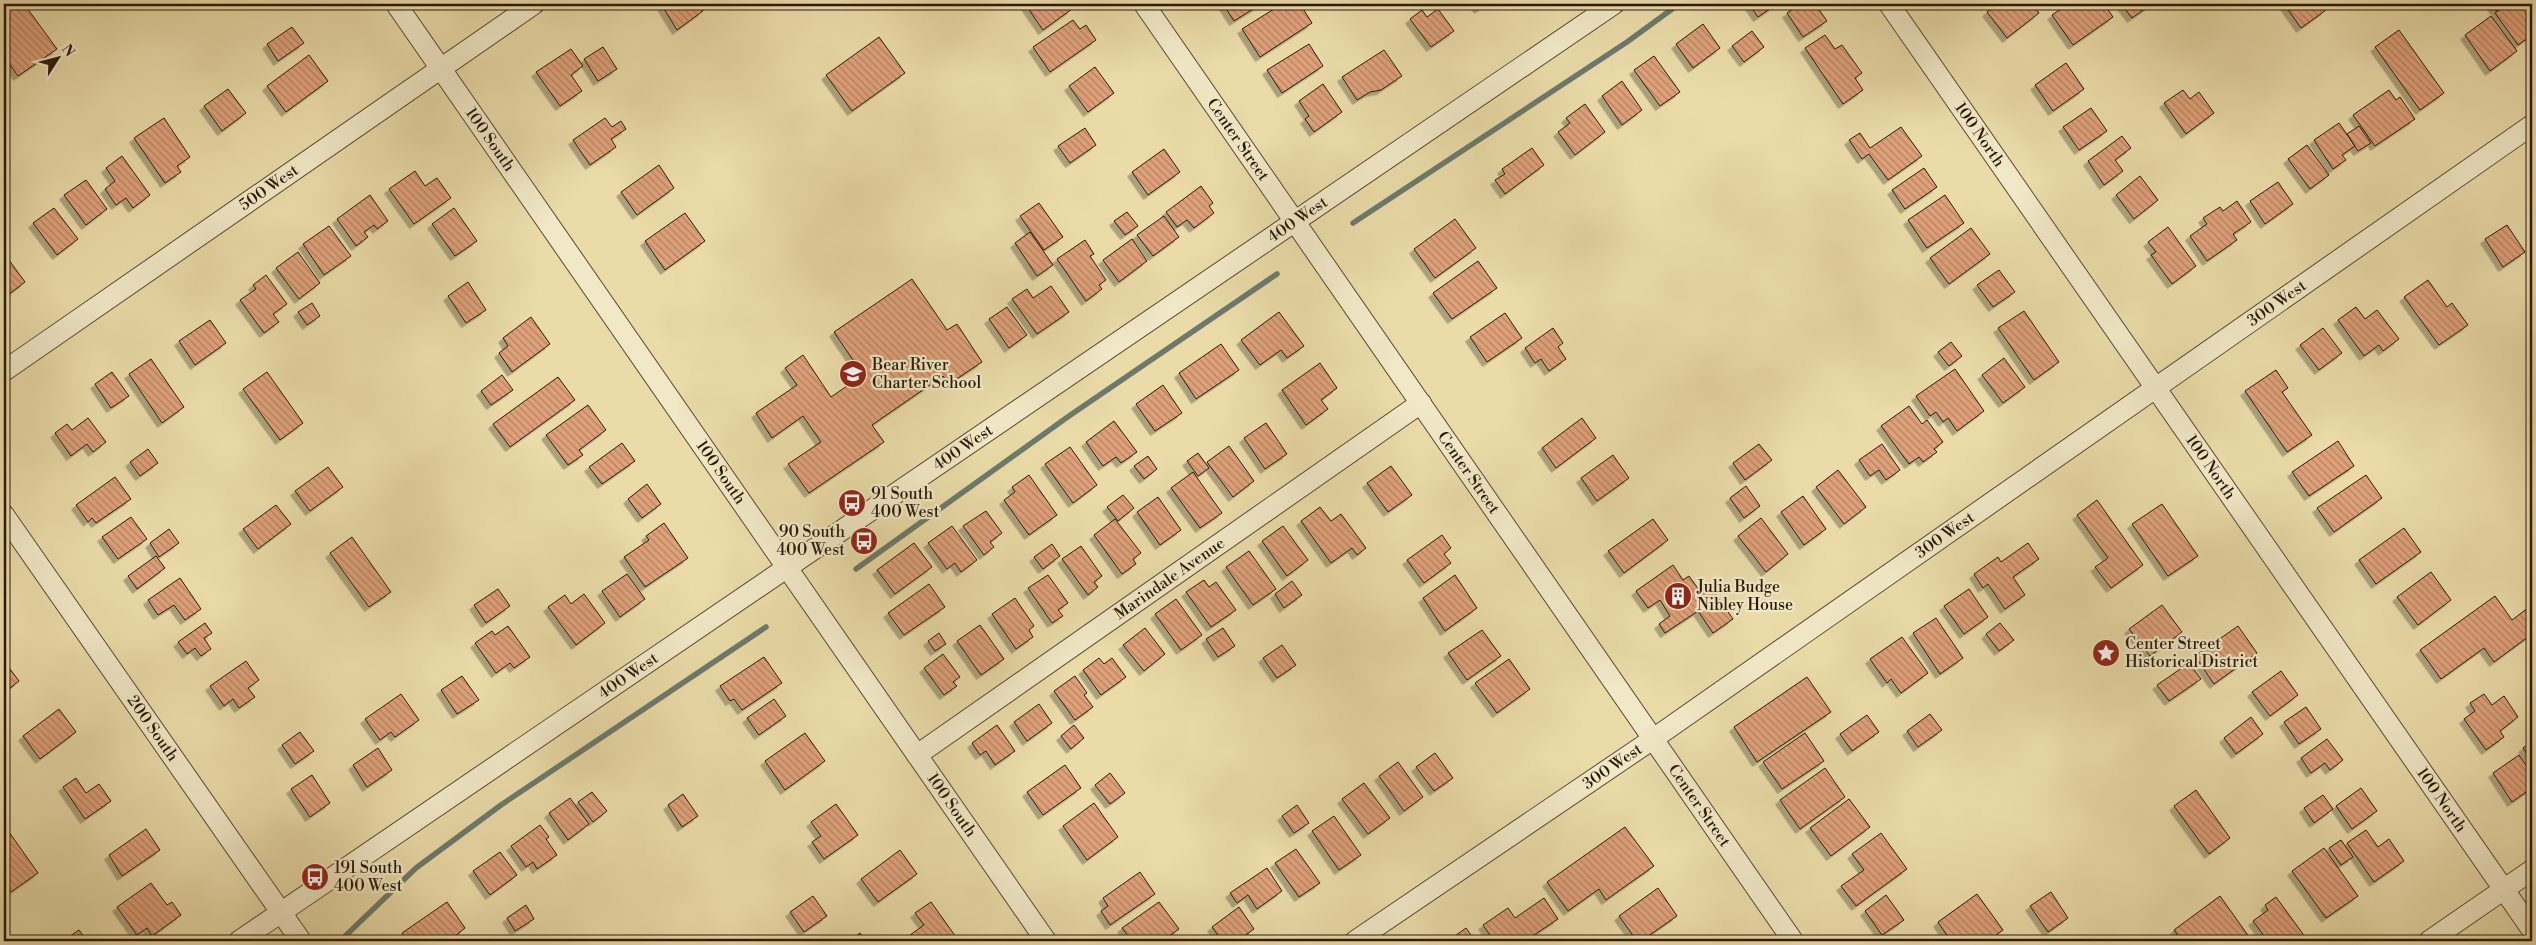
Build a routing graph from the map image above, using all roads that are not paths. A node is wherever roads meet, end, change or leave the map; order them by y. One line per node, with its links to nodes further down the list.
1 (396, 4): 6 (street, 100 South)
2 (534, 4): 6 (street, 500 West)
3 (1144, 4): 8 (street, Center Street)
4 (1614, 4): 8 (street, 400 West)
5 (1889, 4): 10 (street, 100 North)
6 (440, 68): 9 (street, 500 West); 13 (street, 100 South)
7 (2532, 125): 10 (street, 300 West)
8 (1295, 221): 11 (street, Center Street); 13 (street, 400 West)
9 (4, 371)
10 (2156, 388): 14 (street, 300 West); 17 (street, 100 North)
11 (1421, 403): 14 (street, Center Street); 15 (street, Marindale Avenue)
12 (4, 515): 18 (street, 200 South)
13 (787, 568): 15 (street, 100 South); 18 (street, 400 West)
14 (1653, 739): 23 (street, 300 West); 24 (street, Center Street)
15 (917, 754): 22 (street, 100 South)
16 (2532, 870): 17 (street)
17 (2504, 889): 19 (street, 100 North); 25 (street)
18 (281, 912): 20 (street, 400 West); 21 (street, 200 South)
19 (2532, 930)
20 (239, 941)
21 (301, 941)
22 (1046, 941)
23 (1355, 941)
24 (1793, 941)
25 (2429, 941)

